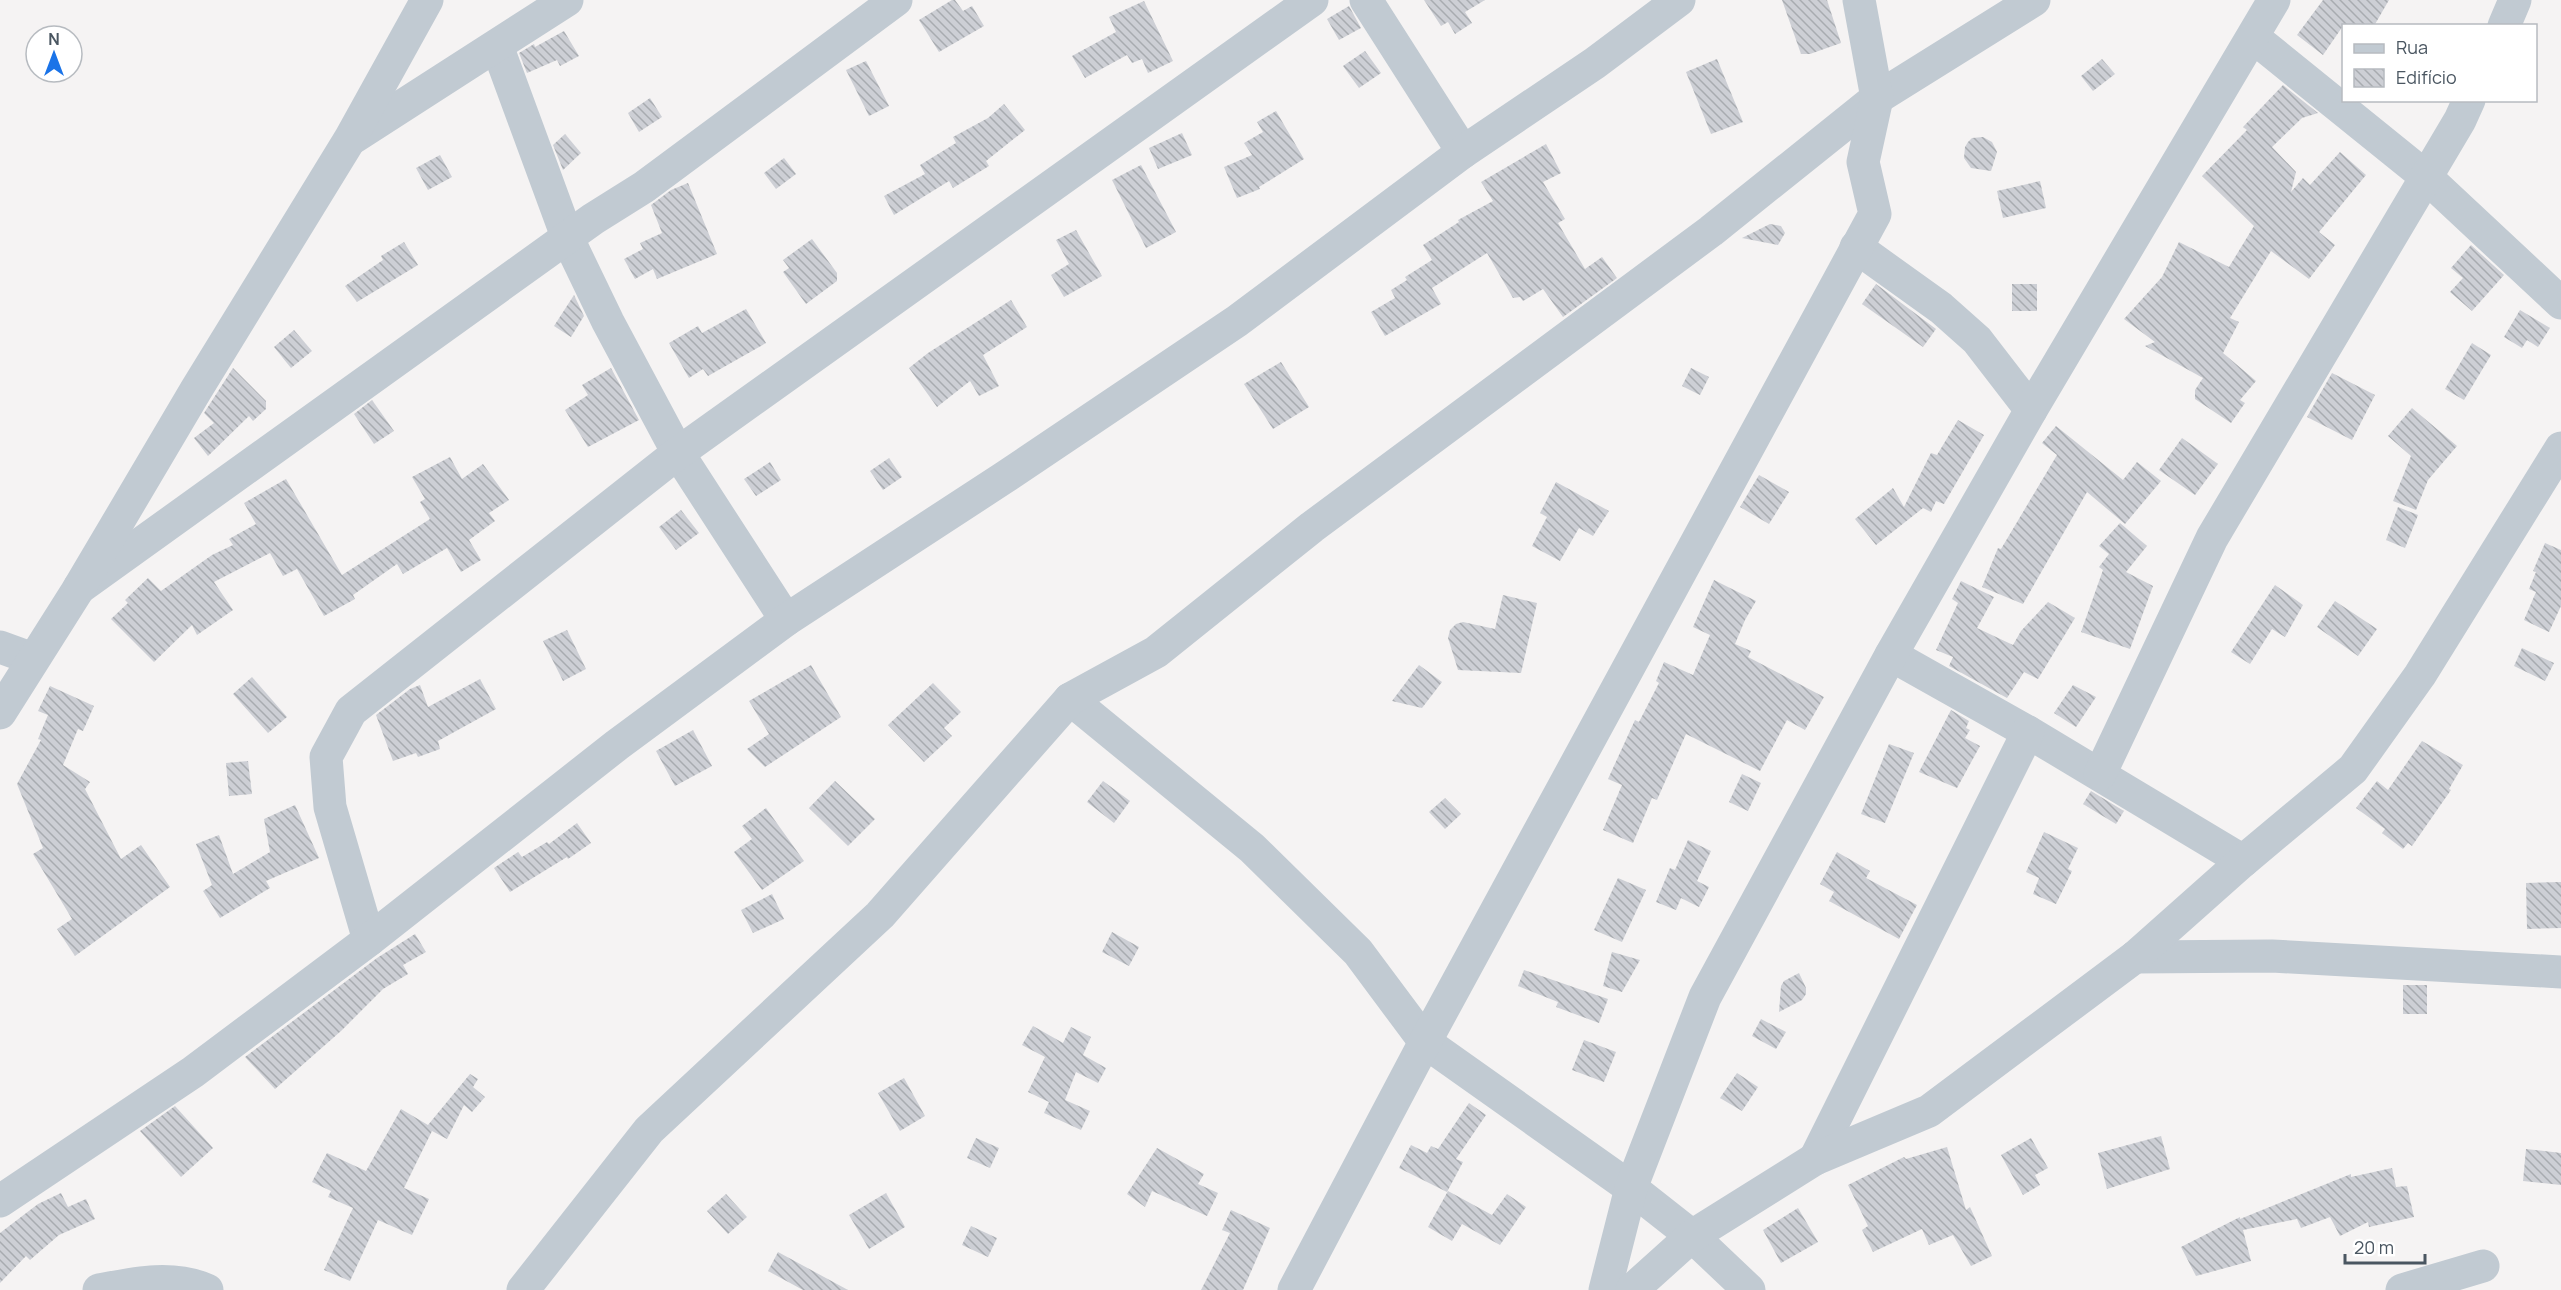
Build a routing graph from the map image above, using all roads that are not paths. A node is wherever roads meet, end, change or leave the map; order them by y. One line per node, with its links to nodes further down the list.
1 (427, 0): 17 (street)
2 (567, 0): 14 (street)
3 (896, 0): 11 (street)
4 (1312, 0): 25 (street)
5 (1366, 0): 18 (street)
6 (1679, 0): 18 (street)
7 (1858, 0): 15 (street)
8 (2034, 0): 15 (street)
9 (2274, 0): 13 (street)
10 (2516, 0): 12 (street)
11 (859, 12): 20 (street)
12 (2505, 24)
13 (2253, 37): 19 (street); 23 (street)
14 (497, 46): 17 (street); 20 (street)
15 (1877, 98): 21 (street); 31 (street)
16 (2468, 102): 19 (street)
17 (350, 139): 26 (street)
18 (1463, 152): 27 (street)
19 (2425, 177): 22 (street); 34 (street)
20 (568, 239): 25 (street); 26 (street)
21 (1856, 248): 23 (street); 39 (street)
22 (2561, 303)
23 (2031, 410): 29 (street)
24 (2561, 448): 35 (street)
25 (678, 453): 27 (street); 36 (street)
26 (79, 588): 30 (street)
27 (786, 620): 36 (street)
28 (0, 647): 30 (street)
29 (1891, 655): 33 (street); 41 (street)
30 (33, 659): 32 (street)
31 (1070, 699): 39 (street); 47 (street)
32 (0, 713)
33 (2028, 732): 34 (street); 40 (street)
34 (2100, 774): 35 (street)
35 (2243, 861): 37 (street)
36 (369, 940): 42 (street)
37 (2135, 957): 38 (street); 40 (street)
38 (2561, 972)
39 (1425, 1042): 41 (street); 48 (street)
40 (1815, 1159): 43 (street)
41 (1631, 1188): 43 (street); 49 (street)
42 (0, 1201)
43 (1692, 1236): 50 (street); 51 (street)
44 (2483, 1266): 52 (street)
45 (99, 1290): 46 (street)
46 (207, 1290)
47 (523, 1290)
48 (1294, 1290)
49 (1605, 1290)
50 (1632, 1290)
51 (1749, 1290)
52 (2402, 1290)

